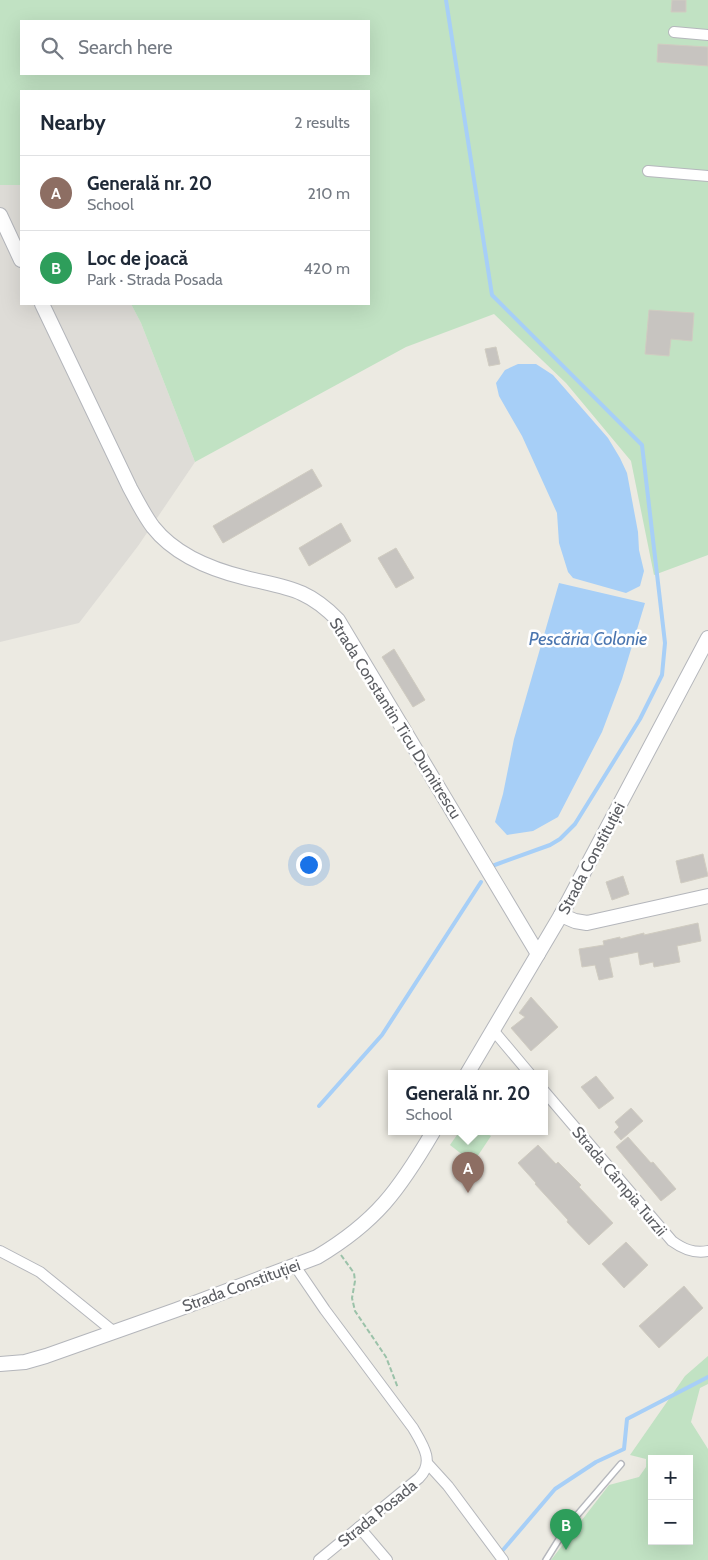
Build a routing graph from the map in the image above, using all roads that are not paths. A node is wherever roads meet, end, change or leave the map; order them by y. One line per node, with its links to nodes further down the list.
1 (674, 32): 2 (street)
2 (708, 35)
3 (648, 171): 4 (street)
4 (708, 176)
5 (0, 215): 6 (street)
6 (20, 258)
7 (42, 305): 11 (street, Strada Constantin Ticu Dumitrescu)
8 (708, 638): 10 (street, Strada Constituției)
9 (708, 896): 10 (street)
10 (560, 915): 11 (street, Strada Constituției)
11 (538, 954): 12 (street, Strada Constituției)
12 (493, 1030): 13 (street, Strada Constituției); 14 (street)
13 (469, 1070)
14 (527, 1070)
15 (548, 1096): 18 (street, Strada Câmpia Turzii)
16 (431, 1135): 19 (street, Strada Constituției)
17 (0, 1251): 20 (street)
18 (708, 1251)
19 (295, 1266): 20 (street, Strada Constituției); 22 (street)
20 (114, 1332): 21 (street, Strada Constituției)
21 (0, 1364)
22 (428, 1464): 24 (street, Strada Posada); 27 (street, Strada Posada)
23 (621, 1464): 28 (lane)
24 (359, 1527): 25 (street, Strada Posada); 26 (street)
25 (319, 1560)
26 (387, 1560)
27 (503, 1560)
28 (546, 1560)

